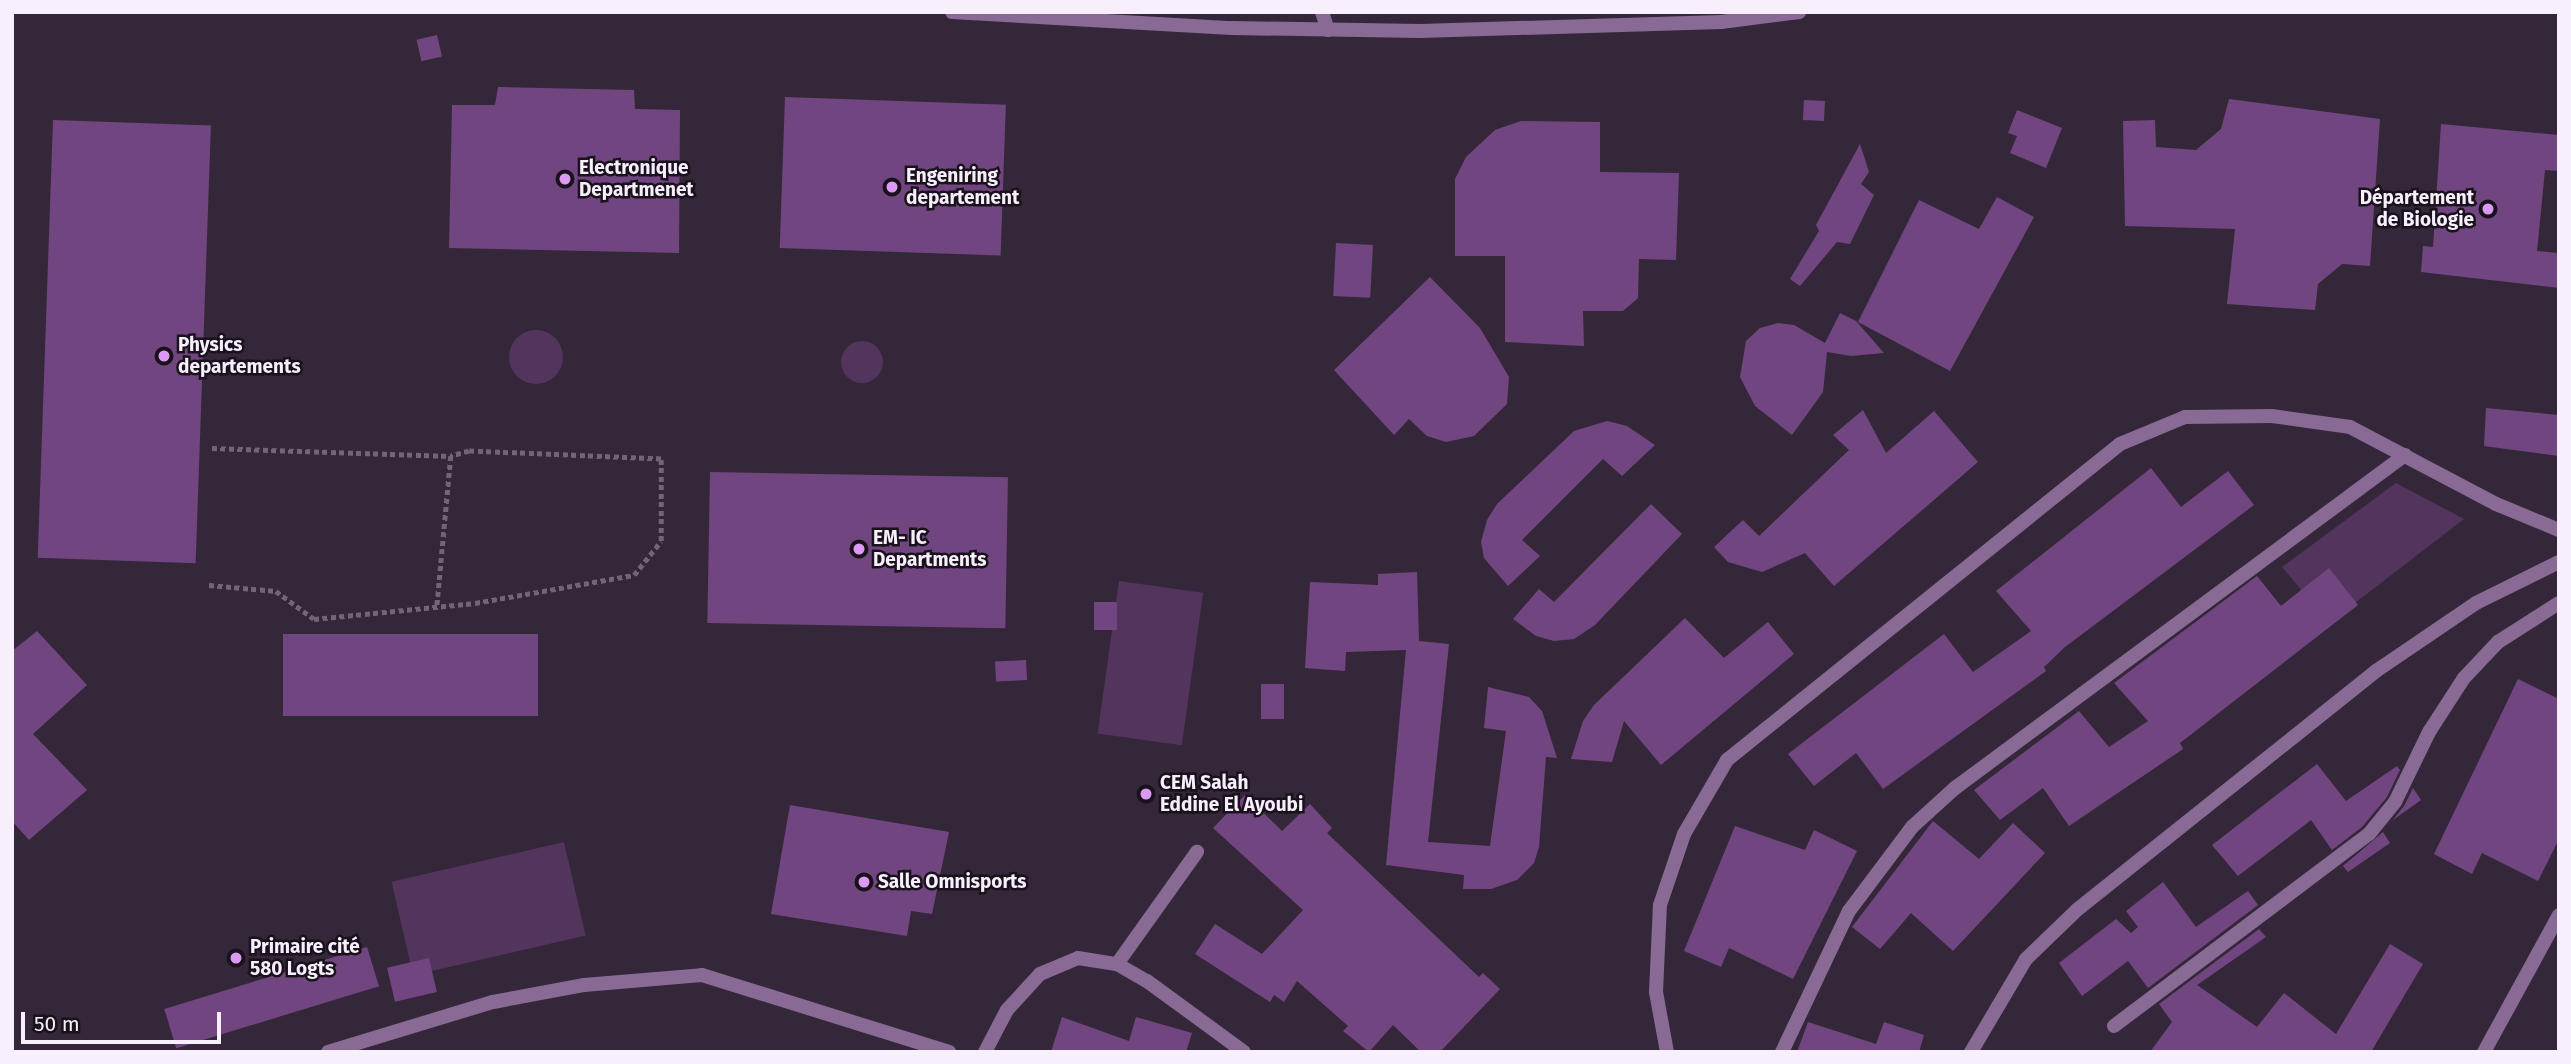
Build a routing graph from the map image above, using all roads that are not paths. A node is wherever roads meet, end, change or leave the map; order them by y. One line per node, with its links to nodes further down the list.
1 (1322, 12): 4 (street)
2 (1799, 12): 4 (street)
3 (960, 13): 4 (street)
4 (1328, 30)
5 (2405, 455): 6 (street); 17 (street); 18 (street)
6 (2559, 530)
7 (2559, 562): 19 (street)
8 (2559, 603): 12 (street)
9 (1197, 852): 11 (street)
10 (2559, 915): 20 (street)
11 (1117, 964): 15 (street); 16 (street)
12 (2114, 1026)
13 (328, 1052): 14 (street)
14 (949, 1052)
15 (985, 1052)
16 (1244, 1052)
17 (1667, 1052)
18 (1782, 1052)
19 (1971, 1052)
20 (2484, 1052)

